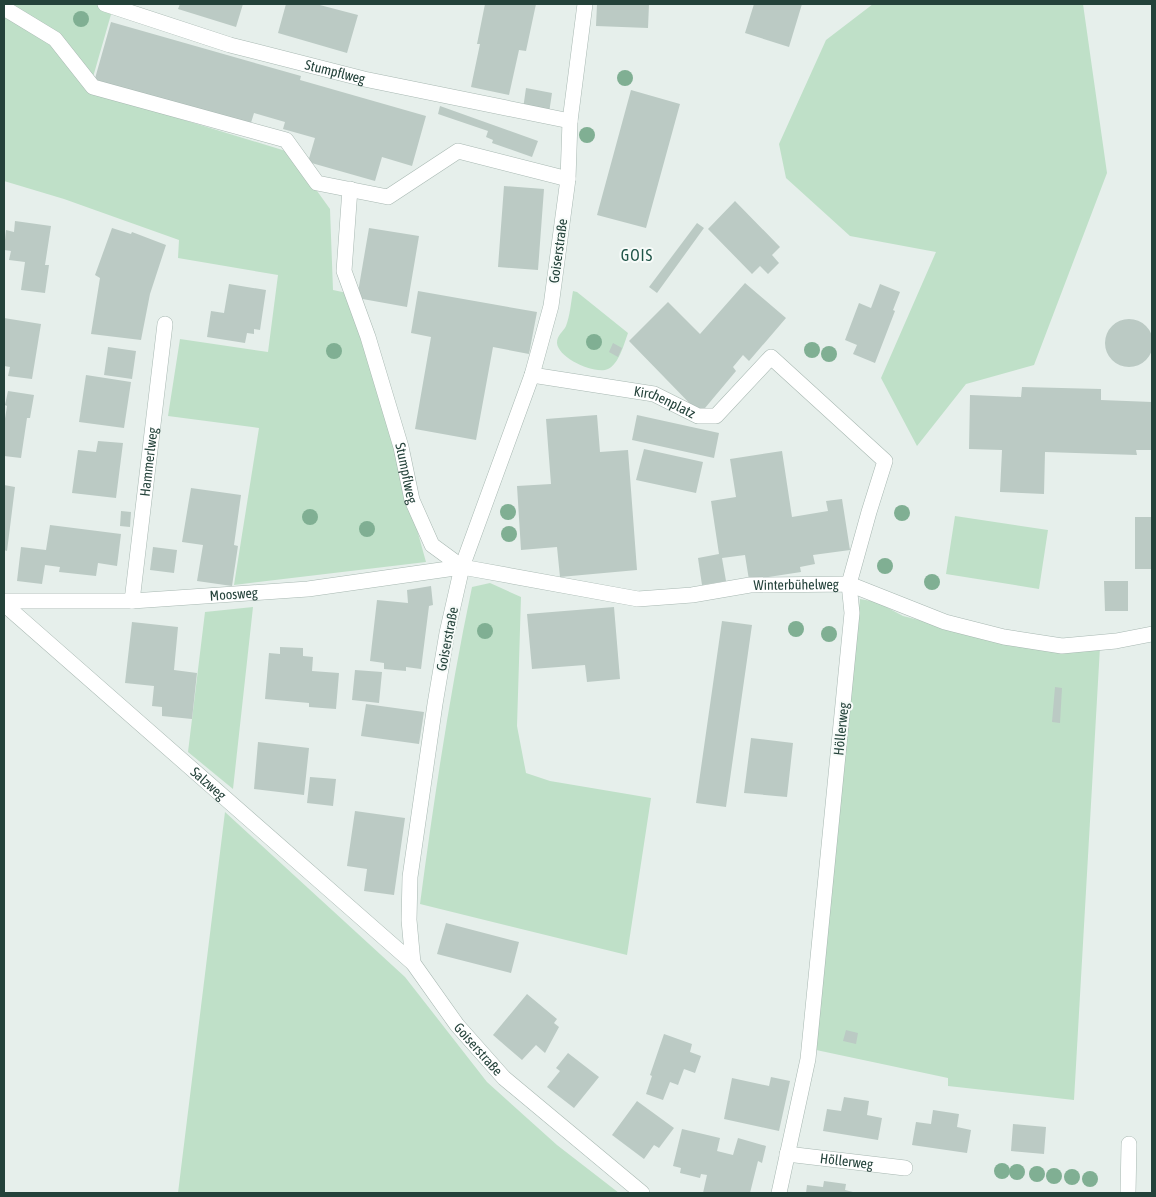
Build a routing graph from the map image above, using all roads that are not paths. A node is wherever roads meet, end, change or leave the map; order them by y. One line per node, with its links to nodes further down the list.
1 (105, 4): 4 (street, Stumpflweg)
2 (585, 4): 4 (street, Goiserstraße)
3 (4, 8): 6 (street)
4 (570, 122): 5 (street, Goiserstraße)
5 (568, 178): 6 (street); 9 (street, Goiserstraße)
6 (350, 189): 10 (street, Stumpflweg)
7 (165, 324): 12 (street, Hammerlweg)
8 (771, 357): 9 (street, Kirchenplatz); 11 (street, Höllerweg)
9 (532, 375): 10 (street, Goiserstraße)
10 (462, 567): 11 (street, Winterbühelweg); 12 (street, Moosweg); 15 (street, Goiserstraße)
11 (849, 584): 14 (street, Winterbühelweg); 17 (street, Höllerweg)
12 (132, 601): 13 (street, Moosweg)
13 (4, 603): 15 (street, Salzweg)
14 (1152, 634)
15 (413, 963): 19 (street, Goiserstraße)
16 (1129, 1144): 21 (street)
17 (787, 1154): 18 (street, Höllerweg); 20 (street, Höllerweg)
18 (905, 1168)
19 (642, 1193)
20 (778, 1193)
21 (1128, 1193)

